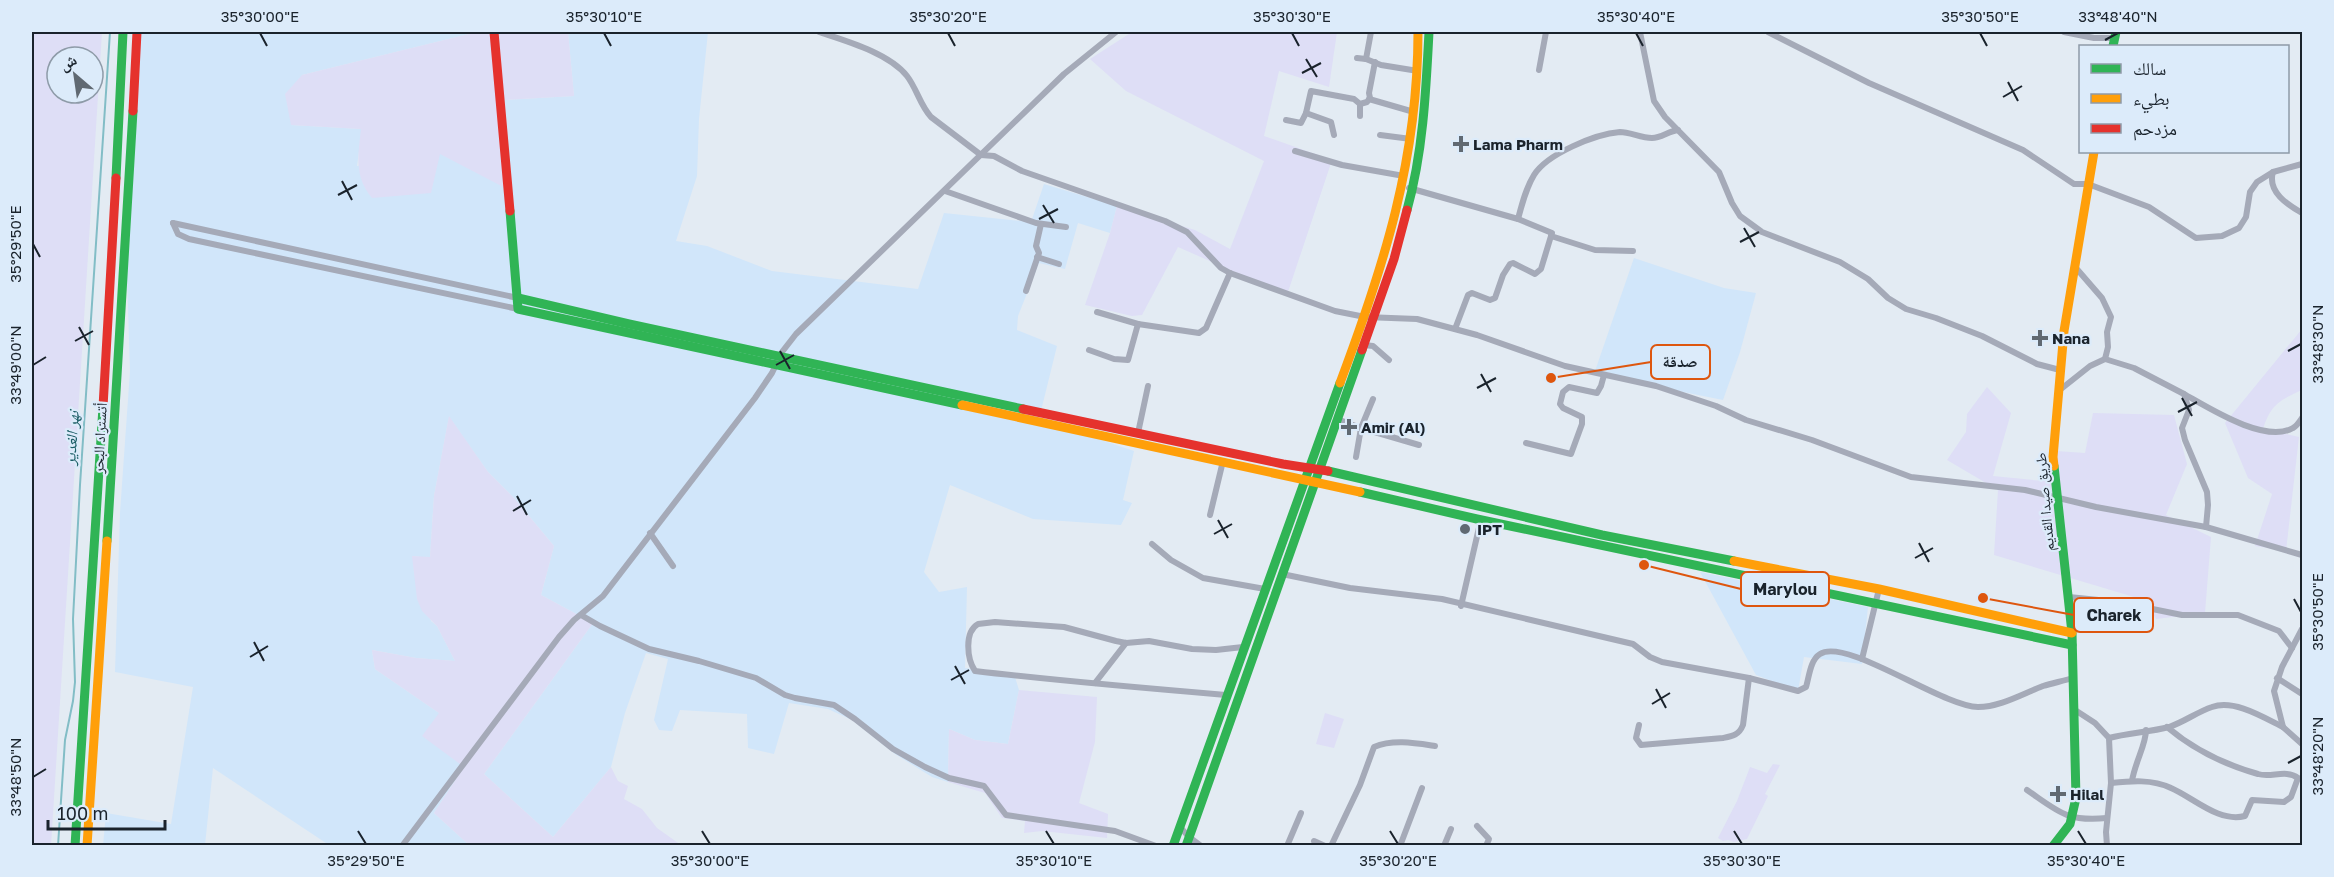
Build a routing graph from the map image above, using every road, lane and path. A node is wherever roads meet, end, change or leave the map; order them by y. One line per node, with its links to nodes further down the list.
1 (123, 32): 132 (main road, أتستراد البحر)
2 (137, 32): 133 (main road, أتستراد البحر)
3 (494, 32): 55 (main road)
4 (819, 32): 31 (street)
5 (1116, 32): 31 (street)
6 (1371, 32): 15 (street)
7 (1418, 32): 17 (main road)
8 (1429, 32): 36 (main road)
9 (1546, 32): 18 (street)
10 (1640, 32): 25 (street)
11 (1768, 32): 35 (street)
12 (2064, 32): 13 (street)
13 (2114, 38)
14 (1357, 58): 15 (street)
15 (1366, 59): 16 (street)
16 (1374, 62): 17 (street); 19 (street)
17 (1418, 70): 21 (main road)
18 (1539, 70)
19 (1369, 99): 20 (street); 21 (street)
20 (1360, 104): 22 (street); 23 (street)
21 (1414, 111): 28 (main road)
22 (1306, 114): 24 (street); 26 (street)
23 (1360, 116)
24 (1286, 120)
25 (1678, 130): 39 (street); 66 (street)
26 (1334, 135)
27 (1380, 135): 28 (street)
28 (1411, 139): 34 (main road)
29 (1296, 151): 34 (street)
30 (2094, 153): 35 (main road, طريق صيدا القديم)
31 (981, 155): 37 (street); 52 (street)
32 (2302, 164): 33 (street)
33 (2273, 172): 35 (street); 38 (street)
34 (1404, 181): 36 (street); 58 (main road)
35 (2088, 184): 50 (main road, طريق صيدا القديم)
36 (1413, 189): 39 (street); 58 (main road)
37 (945, 191): 40 (street); 64 (street)
38 (2302, 213)
39 (1518, 219): 42 (street)
40 (1041, 224): 41 (street); 48 (street)
41 (1066, 227)
42 (1551, 236): 46 (street); 60 (street)
43 (242, 239): 44 (street); 45 (street); 45 (street)
44 (257, 242): 47 (street); 51 (street)
45 (238, 249): 47 (street)
46 (1633, 251)
47 (254, 253): 53 (street)
48 (1037, 257): 49 (street); 54 (street)
49 (1059, 264)
50 (2074, 267): 63 (street); 66 (main road, طريق صيدا القديم)
51 (380, 268): 53 (street); 55 (street)
52 (1230, 273): 58 (street); 59 (street)
53 (378, 279): 56 (street)
54 (1026, 291)
55 (518, 298): 56 (main road); 64 (main road)
56 (518, 309): 64 (main road)
57 (1097, 312): 59 (street)
58 (1370, 317): 60 (street); 61 (main road); 80 (main road)
59 (1138, 324): 62 (street)
60 (1455, 329): 67 (street)
61 (1364, 345): 65 (street); 73 (main road)
62 (1089, 350)
63 (2105, 359): 69 (street); 70 (street)
64 (778, 360): 75 (main road); 79 (main road); 88 (street)
65 (1389, 360)
66 (2061, 370): 69 (main road, طريق صيدا القديم)
67 (1604, 375): 76 (street); 83 (street)
68 (1148, 386): 75 (street)
69 (2059, 391): 83 (main road, طريق صيدا القديم)
70 (2184, 394): 72 (street); 87 (street)
71 (1373, 399): 74 (street)
72 (2302, 418)
73 (1337, 419): 74 (street); 80 (main road)
74 (1361, 428): 77 (street); 78 (street)
75 (1137, 433): 80 (main road)
76 (1526, 443)
77 (1419, 445)
78 (1356, 457)
79 (1223, 461): 81 (main road); 85 (street)
80 (1314, 469): 81 (main road); 82 (main road); 84 (main road)
81 (1304, 479): 82 (main road); 94 (main road)
82 (1315, 481): 86 (main road); 93 (main road)
83 (2056, 497): 87 (street); 96 (main road, طريق صيدا القديم)
84 (1479, 507): 86 (main road); 89 (main road)
85 (1210, 515)
86 (1479, 519): 89 (main road); 98 (street)
87 (2206, 527): 91 (street)
88 (650, 534): 92 (street); 99 (street)
89 (1601, 539): 95 (main road); 97 (main road)
90 (1152, 544): 94 (street)
91 (2302, 555)
92 (673, 566)
93 (1281, 574): 98 (street); 131 (main road)
94 (1265, 589): 104 (main road)
95 (1879, 589): 97 (street); 101 (main road)
96 (2069, 597): 101 (main road, طريق صيدا القديم); 105 (street)
97 (1876, 603): 103 (main road); 106 (street)
98 (1461, 606): 107 (street)
99 (581, 615): 134 (street); 135 (street)
100 (2302, 629): 105 (street)
101 (2072, 633): 103 (main road, طريق صيدا القديم)
102 (1126, 643): 104 (street); 110 (street); 110 (street)
103 (2072, 645): 108 (main road, طريق صيدا القديم)
104 (1243, 646): 112 (main road)
105 (2292, 648): 109 (street)
106 (1862, 659): 107 (street); 108 (street)
107 (1749, 678): 114 (street)
108 (2074, 678): 113 (main road, طريق صيدا القديم)
109 (2277, 678): 111 (street); 116 (street)
110 (1095, 683): 112 (street)
111 (2302, 694)
112 (1226, 695): 131 (main road)
113 (2074, 709): 118 (street); 126 (main road, طريق صيدا القديم)
114 (1639, 724)
115 (2167, 727): 116 (street); 117 (street); 121 (street)
116 (2283, 727): 119 (street)
117 (2146, 730): 118 (street); 121 (street)
118 (2109, 738): 122 (street)
119 (2302, 744)
120 (1435, 746): 139 (street)
121 (2132, 780): 122 (street)
122 (2110, 783): 127 (street)
123 (1422, 788): 140 (street)
124 (2027, 790): 126 (street)
125 (1300, 813): 137 (street)
126 (2074, 818): 127 (street); 143 (main road)
127 (2107, 818): 144 (street)
128 (1477, 826): 142 (street)
129 (1451, 829): 141 (street)
130 (1314, 841): 138 (street)
131 (1181, 843): 136 (street)
132 (75, 846)
133 (87, 846)
134 (402, 846)
135 (1156, 846)
136 (1201, 846)
137 (1287, 846)
138 (1325, 846)
139 (1331, 846)
140 (1400, 846)
141 (1444, 846)
142 (1486, 846)
143 (2053, 846)
144 (2108, 846)

